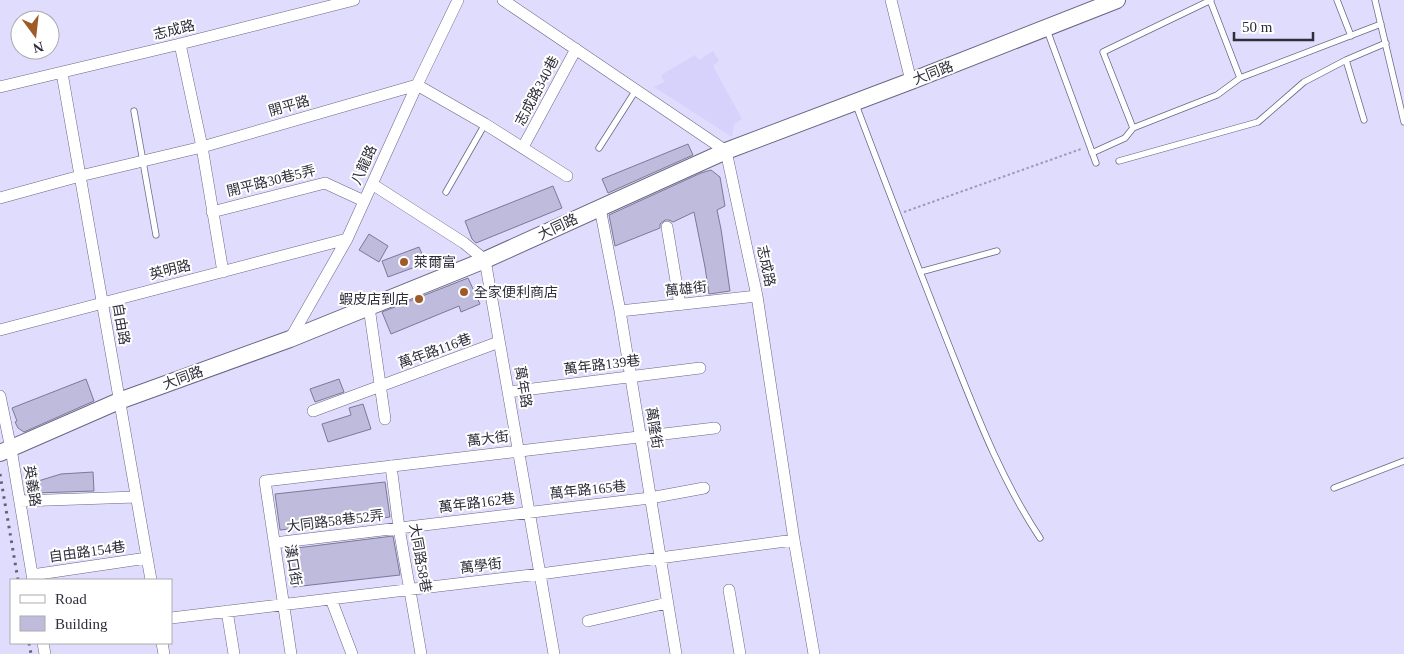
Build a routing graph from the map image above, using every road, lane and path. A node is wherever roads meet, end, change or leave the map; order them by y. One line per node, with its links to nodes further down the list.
1 (354, 0): 13 (street, 志成路)
2 (458, 0): 19 (street, 八龍路)
3 (503, 0): 14 (street)
4 (890, 0): 18 (street)
5 (1117, 0): 10 (main road, 大同路)
6 (1210, 0): 17 (lane); 27 (lane)
7 (1336, 0): 11 (lane)
8 (1375, 0): 9 (lane)
9 (1381, 24): 11 (lane); 12 (lane)
10 (1047, 28): 18 (main road, 大同路); 31 (lane)
11 (1351, 36): 17 (lane)
12 (1386, 43): 15 (lane); 25 (lane)
13 (180, 44): 16 (street, 志成路); 28 (street)
14 (576, 49): 21 (street); 29 (street, 志成路340巷)
15 (1346, 60): 24 (lane); 34 (lane)
16 (62, 73): 20 (street, 志成路); 36 (street, 自由路)
17 (1240, 78): 27 (lane)
18 (911, 81): 22 (main road, 大同路)
19 (417, 85): 26 (street); 28 (street, 開平路); 38 (street, 八龍路)
20 (0, 87)
21 (636, 90): 30 (lane); 32 (street)
22 (855, 102): 32 (main road, 大同路); 44 (lane)
23 (134, 111): 33 (lane)
24 (1364, 120)
25 (1404, 122)
26 (485, 124): 29 (street); 39 (lane)
27 (1133, 128): 31 (lane)
28 (202, 147): 33 (street, 開平路); 43 (street)
29 (524, 148): 37 (street)
30 (599, 148)
31 (1091, 149): 35 (lane); 44 (path)
32 (726, 151): 42 (main road, 大同路); 52 (street, 志成路)
33 (143, 161): 36 (street, 開平路); 46 (lane)
34 (1119, 161)
35 (1096, 163)
36 (80, 176): 40 (street, 開平路); 53 (street, 自由路)
37 (566, 176)
38 (372, 184): 41 (street, 八龍路); 49 (street)
39 (446, 192)
40 (0, 198)
41 (364, 201): 43 (street, 開平路30巷5弄); 47 (street, 八龍路)
42 (600, 208): 49 (main road, 大同路); 56 (street, 萬隆街)
43 (212, 212): 50 (street)
44 (898, 214): 51 (lane)
45 (667, 227): 54 (street)
46 (156, 235)
47 (347, 239): 50 (street, 英明路); 58 (street, 八龍路)
48 (997, 251): 51 (lane)
49 (485, 260): 55 (main road, 大同路); 59 (street, 萬年路)
50 (223, 272): 53 (street, 英明路)
51 (920, 272): 82 (lane)
52 (757, 296): 54 (street, 萬雄街); 83 (street, 志成路)
53 (102, 303): 57 (street, 英明路); 65 (street, 自由路)
54 (680, 305): 56 (street, 萬雄街)
55 (369, 307): 58 (main road, 大同路); 62 (street)
56 (620, 311): 61 (street, 萬隆街)
57 (0, 330)
58 (290, 339): 65 (main road, 大同路)
59 (500, 342): 62 (street, 萬年路116巷); 63 (street, 萬年路)
60 (700, 368): 61 (street, 萬年路139巷)
61 (630, 377): 63 (street, 萬年路139巷); 69 (street, 萬隆街)
62 (380, 387): 66 (street, 萬年路116巷); 67 (street)
63 (508, 392): 70 (street, 萬年路)
64 (0, 396): 71 (street, 英義路)
65 (120, 401): 71 (main road, 大同路); 77 (street, 自由路)
66 (314, 411)
67 (385, 419)
68 (715, 428): 69 (street, 萬大街)
69 (640, 437): 70 (street, 萬大街); 78 (street, 萬隆街)
70 (518, 450): 73 (street, 萬大街); 80 (street, 萬年路)
71 (6, 451): 79 (street, 英義路)
72 (1404, 460): 76 (lane)
73 (391, 466): 74 (street, 萬大街); 81 (street, 大同路58巷)
74 (265, 481): 84 (street, 漢口街)
75 (704, 488): 78 (street, 萬年路165巷)
76 (1334, 488)
77 (136, 497): 79 (street); 85 (street, 自由路)
78 (650, 498): 80 (street, 萬年路165巷); 86 (street, 萬隆街)
79 (20, 501): 88 (street, 英義路)
80 (529, 512): 81 (street, 萬年路162巷); 87 (street, 萬年路)
81 (399, 528): 84 (street, 大同路58巷52弄); 90 (street, 大同路58巷)
82 (1040, 538)
83 (794, 540): 86 (street, 萬學街); 105 (street, 志成路)
84 (274, 543): 94 (street, 漢口街)
85 (147, 558): 88 (street, 自由路154巷); 89 (street, 自由路)
86 (660, 558): 87 (street, 萬學街); 93 (street, 萬隆街)
87 (540, 574): 90 (street, 萬學街); 102 (street, 萬年路)
88 (32, 578)
89 (151, 579)
90 (410, 590): 92 (street, 萬學街); 101 (street, 大同路58巷)
91 (729, 590): 104 (street)
92 (331, 599): 94 (street, 萬學街); 100 (street)
93 (667, 603): 97 (street); 103 (street, 萬隆街)
94 (284, 605): 95 (street, 萬學街); 99 (street, 漢口街)
95 (227, 611): 96 (street, 萬學街); 98 (street)
96 (172, 618)
97 (588, 621)
98 (234, 654)
99 (291, 654)
100 (352, 654)
101 (421, 654)
102 (554, 654)
103 (676, 654)
104 (740, 654)
105 (814, 654)

